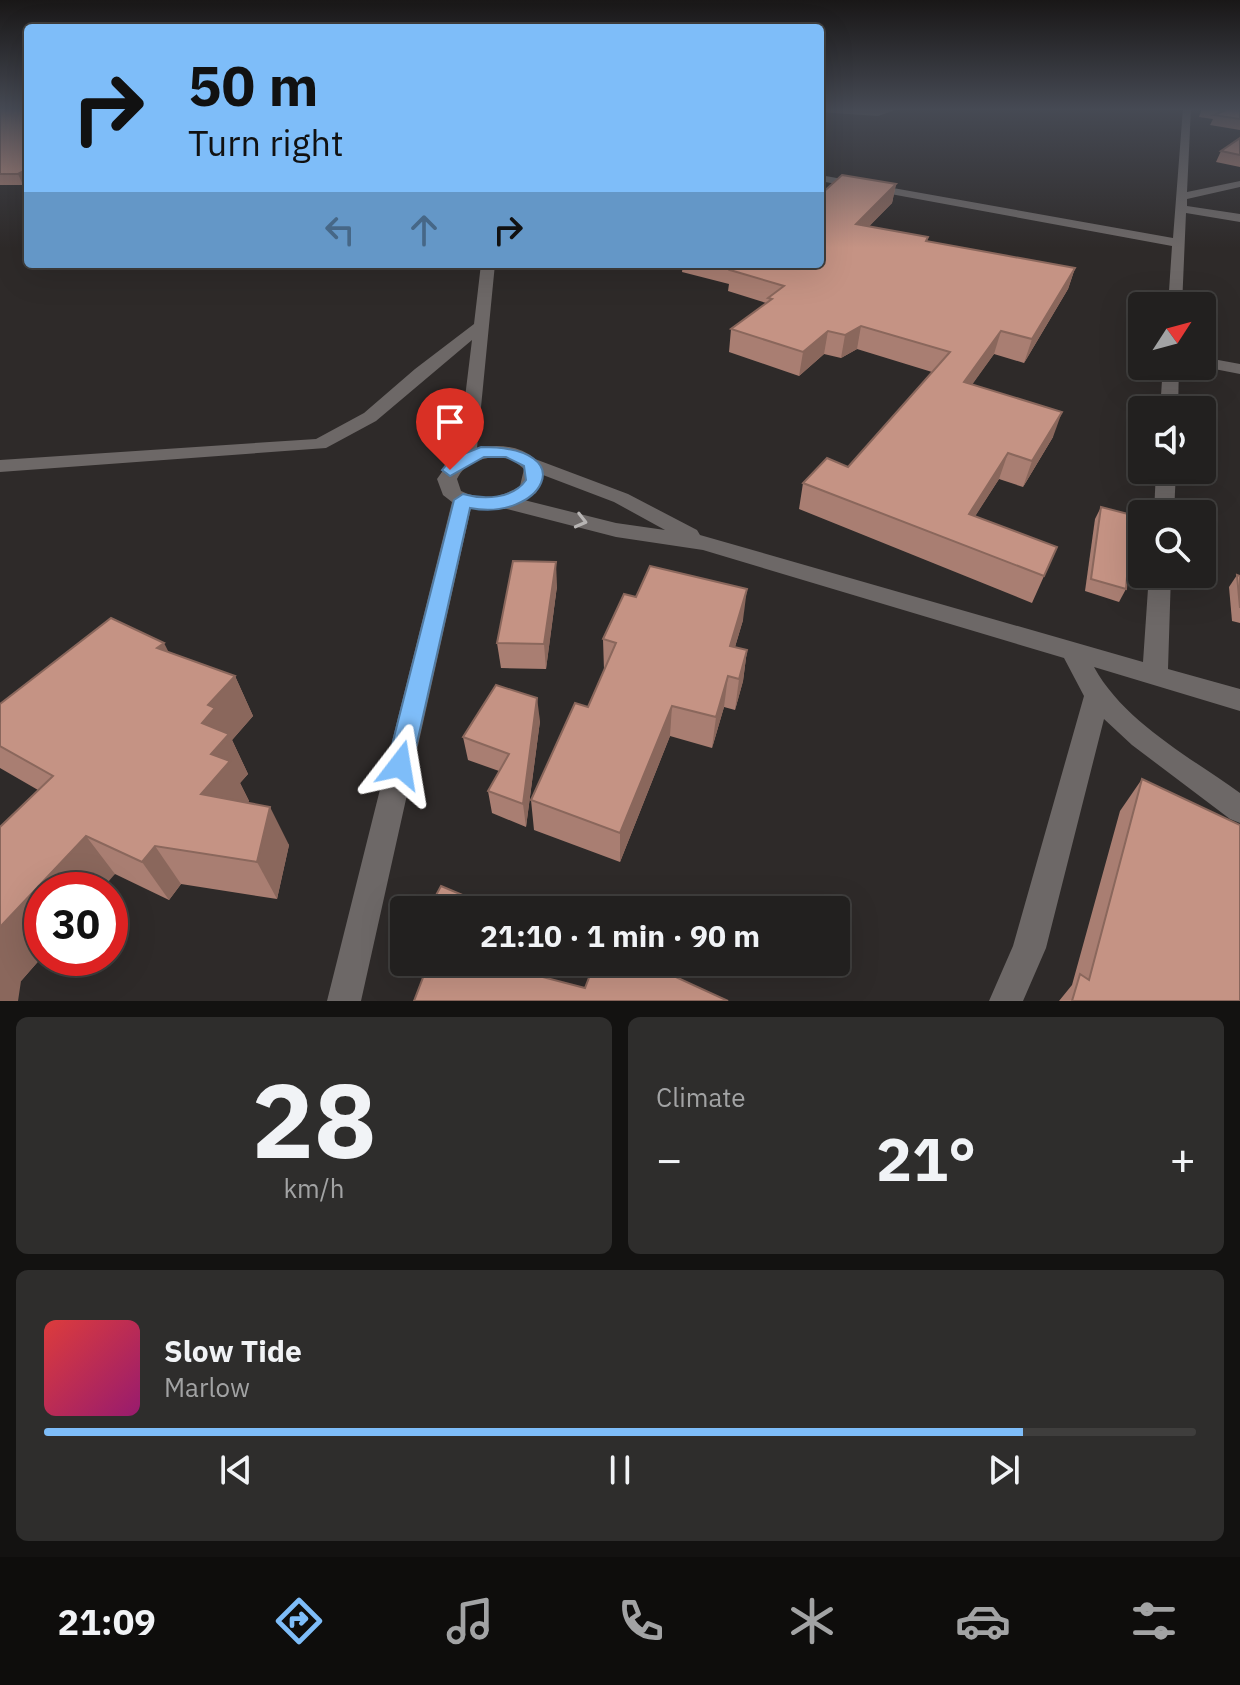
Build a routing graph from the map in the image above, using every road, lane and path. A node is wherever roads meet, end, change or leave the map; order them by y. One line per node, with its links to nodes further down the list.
1 (1184, 155): 4 (street)
2 (824, 179): 8 (street)
3 (1240, 184): 4 (street)
4 (1181, 203): 6 (street); 8 (street)
5 (1240, 208): 6 (street)
6 (1202, 212): 7 (street)
7 (1240, 218)
8 (1179, 243): 10 (street)
9 (488, 268): 11 (street)
10 (1176, 292)
11 (481, 326): 14 (street); 16 (street)
12 (1216, 365): 13 (street)
13 (1240, 369)
14 (467, 457): 15 (street); 17 (street)
15 (530, 463): 18 (street); 19 (street)
16 (0, 466)
17 (463, 500): 18 (street); 26 (street)
18 (505, 502): 19 (street, one-way to 19)
19 (704, 543): 21 (street)
20 (1159, 588): 22 (street)
21 (1072, 649): 22 (street); 23 (street)
22 (1155, 675): 24 (street)
23 (1097, 696): 25 (street); 27 (street)
24 (1240, 700)
25 (1240, 810)
26 (344, 1001)
27 (1006, 1001)

